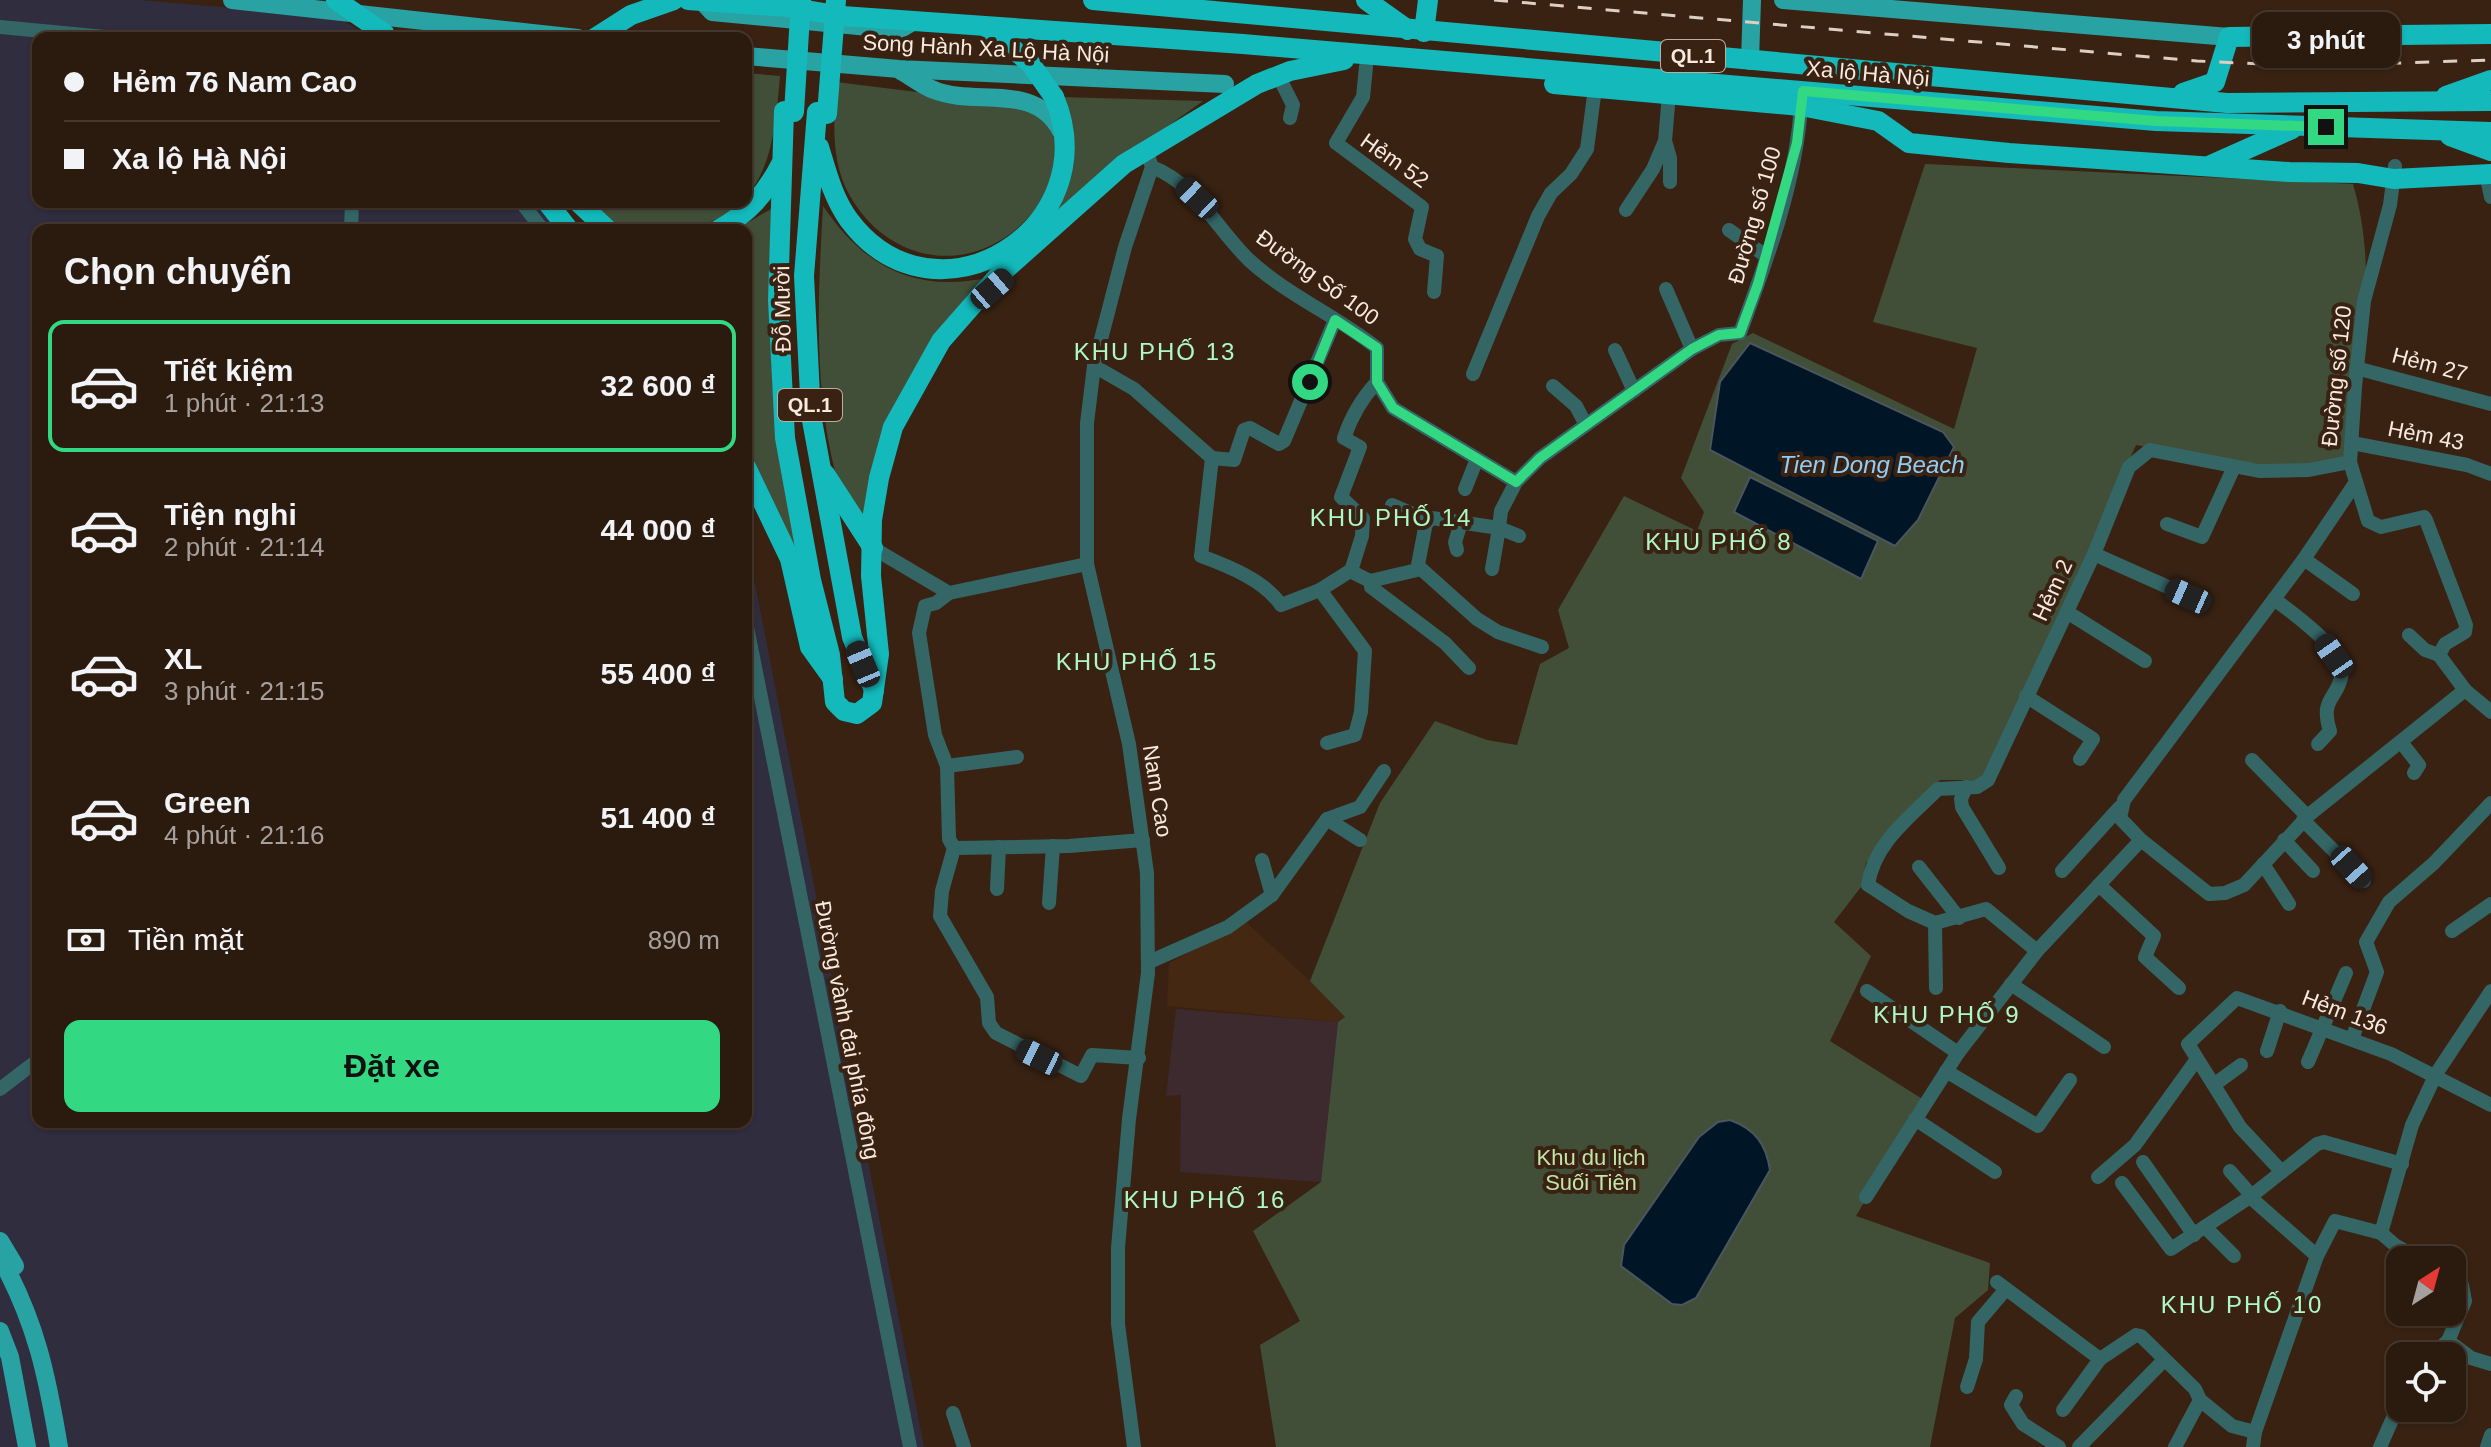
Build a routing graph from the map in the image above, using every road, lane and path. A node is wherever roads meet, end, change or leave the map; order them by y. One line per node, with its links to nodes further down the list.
1 (232, 0): 19 (main road)
2 (336, 0): 18 (highway, bridge)
3 (674, 0): 20 (highway)
4 (791, 0): 41 (highway, QL.1)
5 (801, 0): 41 (highway, QL.1, bridge)
6 (825, 0): 42 (highway, QL.1)
7 (836, 0): 42 (highway, QL.1, bridge)
8 (1093, 0): 16 (highway, Xa lộ Hà Nội)
9 (1366, 0): 16 (highway)
10 (1428, 0): 16 (highway)
11 (1752, 0): 26 (main road)
12 (1783, 0): 22 (main road)
13 (695, 1): 15 (highway, Xa lộ Hà Nội / QL.1)
14 (0, 27): 17 (street)
15 (986, 27): 23 (highway, Xa lộ Hà Nội / QL.1); 49 (highway, QL.1, bridge)
16 (1416, 31): 26 (highway, Xa lộ Hà Nội / QL.1)
17 (53, 32)
18 (382, 32)
19 (523, 32)
20 (604, 32)
21 (2491, 34): 22 (highway)
22 (2229, 37): 37 (highway, Xa lộ Hà Nội / QL.1)
23 (1243, 44): 25 (highway, Xa lộ Hà Nội / QL.1); 27 (highway, Xa lộ Hà Nội / QL.1)
24 (752, 57): 29 (main road, Song Hành Xa Lộ Hà Nội)
25 (1367, 61): 27 (highway); 28 (highway, Xa lộ Hà Nội / QL.1); 31 (highway, Xa lộ Hà Nội / QL.1); 73 (street, Hẻm 52)
26 (1750, 61): 37 (highway, Xa lộ Hà Nội / QL.1)
27 (1330, 63): 30 (highway)
28 (1483, 66): 31 (highway); 38 (highway, Xa lộ Hà Nội / QL.1)
29 (899, 69): 33 (main road, Song Hành Xa Lộ Hà Nội); 49 (main road)
30 (1278, 75): 43 (street); 53 (highway)
31 (1510, 80): 34 (highway, Xa lộ Hà Nội / QL.1)
32 (2491, 80): 39 (highway)
33 (1225, 84)
34 (1595, 88): 35 (highway, Xa lộ Hà Nội / QL.1); 79 (street)
35 (1669, 94): 38 (highway, Xa lộ Hà Nội / QL.1); 50 (street)
36 (1853, 96): 38 (highway, Xa lộ Hà Nội / QL.1); 44 (highway, Xa lộ Hà Nội / QL.1); 51 (highway)
37 (2172, 98): 39 (highway, Xa lộ Hà Nội / QL.1)
38 (1802, 99): 51 (highway, Xa lộ Hà Nội / QL.1); 71 (street, Đường số 100)
39 (2431, 101): 40 (highway, Xa lộ Hà Nội / QL.1)
40 (2491, 101)
41 (789, 111): 47 (highway, Đỗ Mười / QL.1); 52 (highway, Đỗ Mười / QL.1)
42 (822, 113): 48 (highway, Đỗ Mười / QL.1); 54 (highway, Đỗ Mười / QL.1)
43 (1290, 118)
44 (2298, 127): 45 (highway, Xa lộ Hà Nội / QL.1); 56 (highway)
45 (2435, 130): 46 (highway, Xa lộ Hà Nội / QL.1); 55 (highway)
46 (2491, 132)
47 (793, 134): 52 (highway, QL.1); 118 (highway, Đỗ Mười / QL.1)
48 (815, 136): 54 (highway, QL.1); 88 (highway, Đỗ Mười / QL.1)
49 (1066, 141): 54 (highway, QL.1)
50 (1665, 141): 58 (street); 65 (street)
51 (1924, 144): 56 (highway, Xa lộ Hà Nội / QL.1)
52 (783, 157): 60 (highway, QL.1); 118 (highway, Đỗ Mười / QL.1)
53 (1149, 160): 74 (street, Đường Số 100); 77 (street, Nam Cao); 103 (highway)
54 (823, 162): 95 (highway, Đỗ Mười / QL.1)
55 (2489, 165): 57 (highway, Xa lộ Hà Nội / QL.1); 59 (street)
56 (2208, 166): 57 (highway, Xa lộ Hà Nội / QL.1)
57 (2394, 172): 78 (street, Đường số 120)
58 (1670, 182)
59 (2491, 197)
60 (752, 206)
61 (526, 208): 66 (street)
62 (552, 208): 67 (highway)
63 (584, 208): 68 (highway)
64 (750, 208): 69 (highway, QL.1)
65 (1626, 210)
66 (538, 224)
67 (564, 224)
68 (602, 224)
69 (727, 224)
70 (1729, 230): 71 (street)
71 (1766, 256): 75 (street, Đường số 100)
72 (1666, 289): 75 (street)
73 (1434, 292)
74 (1335, 320): 80 (street, Đường Số 100); 86 (street)
75 (1692, 349): 82 (street)
76 (1615, 350): 82 (street)
77 (1094, 366): 86 (street); 107 (street, Nam Cao)
78 (2356, 368): 83 (street, Hẻm 27); 85 (street, Đường số 120)
79 (1473, 374)
80 (1377, 382): 87 (street); 110 (street)
81 (1553, 386): 84 (street)
82 (1634, 391): 84 (street)
83 (2491, 404)
84 (1586, 425): 93 (street)
85 (2352, 443): 89 (street, Đường số 120); 91 (street, Hẻm 43)
86 (1212, 458): 112 (street)
87 (1477, 459): 93 (street); 96 (street)
88 (819, 462): 95 (highway); 126 (highway, Đỗ Mười / QL.1)
89 (2350, 462): 90 (street, Hẻm 2); 94 (street, Đường số 120)
90 (2234, 467): 100 (street); 105 (street, Hẻm 2)
91 (2491, 474)
92 (752, 478): 125 (highway)
93 (1516, 482): 101 (street)
94 (2356, 482): 106 (street); 122 (street, Đường số 120)
95 (831, 485): 103 (highway); 126 (highway, Đỗ Mười / QL.1)
96 (1465, 489)
97 (1392, 505): 98 (street)
98 (1429, 521): 99 (street); 108 (street)
99 (1461, 523): 101 (street); 104 (street)
100 (2167, 524)
101 (1499, 528): 102 (street); 109 (street)
102 (1519, 536)
103 (873, 548): 113 (street); 126 (highway)
104 (1457, 550)
105 (2094, 554): 115 (street); 117 (street, Hẻm 2)
106 (2304, 559): 114 (street); 116 (street)
107 (1087, 564): 113 (street); 144 (street, Nam Cao)
108 (1419, 567): 111 (street); 120 (street)
109 (1492, 569)
110 (1351, 571): 111 (street); 112 (street)
111 (1371, 584): 124 (street)
112 (1320, 590): 131 (street)
113 (949, 593): 136 (street)
114 (2353, 594)
115 (2188, 596)
116 (2274, 599): 132 (street); 141 (street)
117 (2067, 612): 123 (street); 128 (street, Hẻm 2)
118 (822, 615): 125 (highway, Đỗ Mười / QL.1)
119 (2409, 635): 122 (street)
120 (1542, 647)
121 (752, 652): 228 (street, Đường vành đai phía đông)
122 (2439, 655): 127 (street)
123 (2145, 661)
124 (1469, 668)
125 (833, 679): 126 (highway, Đỗ Mười / QL.1)
126 (876, 681)
127 (2465, 690): 129 (street); 130 (street)
128 (2026, 696): 134 (street); 139 (street, Hẻm 2)
129 (2491, 712)
130 (2401, 742): 138 (street); 142 (street)
131 (1327, 743)
132 (2318, 744)
133 (1017, 757): 136 (street)
134 (2080, 759)
135 (2252, 760): 142 (street)
136 (947, 766): 150 (street)
137 (1384, 771): 143 (street)
138 (2414, 773)
139 (1966, 787): 154 (street); 165 (street, Hẻm 2)
140 (2491, 803): 177 (street)
141 (2120, 807): 146 (street); 155 (street)
142 (2305, 818): 147 (street); 157 (street)
143 (1327, 819): 145 (street); 160 (street)
144 (1143, 840): 148 (street); 168 (street, Nam Cao)
145 (1360, 840)
146 (2141, 840): 152 (street); 158 (street)
147 (2284, 840): 152 (street); 156 (street)
148 (1053, 846): 149 (street); 161 (street)
149 (999, 847): 150 (street); 159 (street)
150 (954, 848): 181 (street)
151 (1262, 860): 160 (street)
152 (2263, 864): 162 (street)
153 (1919, 867): 164 (street)
154 (1999, 868)
155 (2062, 871)
156 (2313, 871)
157 (2364, 881)
158 (2099, 885): 167 (street); 172 (street)
159 (997, 889)
160 (1272, 895): 168 (street)
161 (1049, 903)
162 (2289, 904)
163 (2491, 904): 166 (street)
164 (1959, 918): 165 (street); 167 (street)
165 (1935, 923): 171 (street)
166 (2452, 931)
167 (2037, 951): 170 (street)
168 (1149, 962): 181 (street, Nam Cao)
169 (2346, 973): 176 (street)
170 (2011, 984): 178 (street); 180 (street)
171 (1936, 988)
172 (2179, 988)
173 (1867, 991): 180 (street)
174 (2491, 991): 187 (street)
175 (2280, 1011): 176 (street, Hẻm 136); 179 (street); 182 (street, Hẻm 136)
176 (2325, 1028): 177 (street, Hẻm 136); 183 (street)
177 (2352, 1039): 187 (street, Hẻm 136)
178 (2104, 1047)
179 (2267, 1051)
180 (1958, 1053): 186 (street)
181 (1139, 1058): 230 (street, Nam Cao)
182 (2197, 1059): 189 (street); 198 (street)
183 (2308, 1062)
184 (32, 1065): 190 (street)
185 (2241, 1065): 189 (street)
186 (1946, 1071): 188 (street); 192 (street)
187 (2436, 1074): 191 (street, Hẻm 136); 194 (street)
188 (2070, 1080)
189 (2215, 1084): 197 (street)
190 (0, 1089)
191 (2491, 1105)
192 (1915, 1119): 196 (street); 201 (street)
193 (2143, 1162): 202 (street)
194 (2402, 1164): 197 (street); 203 (street)
195 (2230, 1171): 200 (street)
196 (1995, 1172)
197 (2282, 1172): 200 (street)
198 (2098, 1177)
199 (2122, 1183): 202 (street)
200 (2251, 1196): 202 (street); 207 (street)
201 (1866, 1197)
202 (2200, 1231): 206 (street)
203 (2381, 1233): 205 (street); 207 (street)
204 (0, 1241): 215 (main road)
205 (2396, 1246)
206 (2234, 1256)
207 (2317, 1256): 225 (street)
208 (0, 1257): 215 (main road)
209 (2454, 1326): 211 (street)
210 (0, 1332): 222 (main road)
211 (2448, 1341): 216 (street)
212 (0, 1352): 222 (main road)
213 (2100, 1359): 214 (street); 217 (street); 220 (street)
214 (2164, 1360): 219 (street); 232 (street)
215 (45, 1362): 227 (main road)
216 (2491, 1364)
217 (1967, 1387)
218 (2016, 1396): 231 (street)
219 (2200, 1400): 225 (street); 233 (street)
220 (2063, 1410)
221 (953, 1413): 229 (street)
222 (22, 1415): 226 (main road)
223 (2391, 1422): 234 (street)
224 (2491, 1435): 235 (street)
225 (2254, 1440)
226 (27, 1447)
227 (59, 1447)
228 (910, 1447)
229 (964, 1447)
230 (1134, 1447)
231 (2059, 1447)
232 (2079, 1447)
233 (2175, 1447)
234 (2380, 1447)
235 (2487, 1447)

